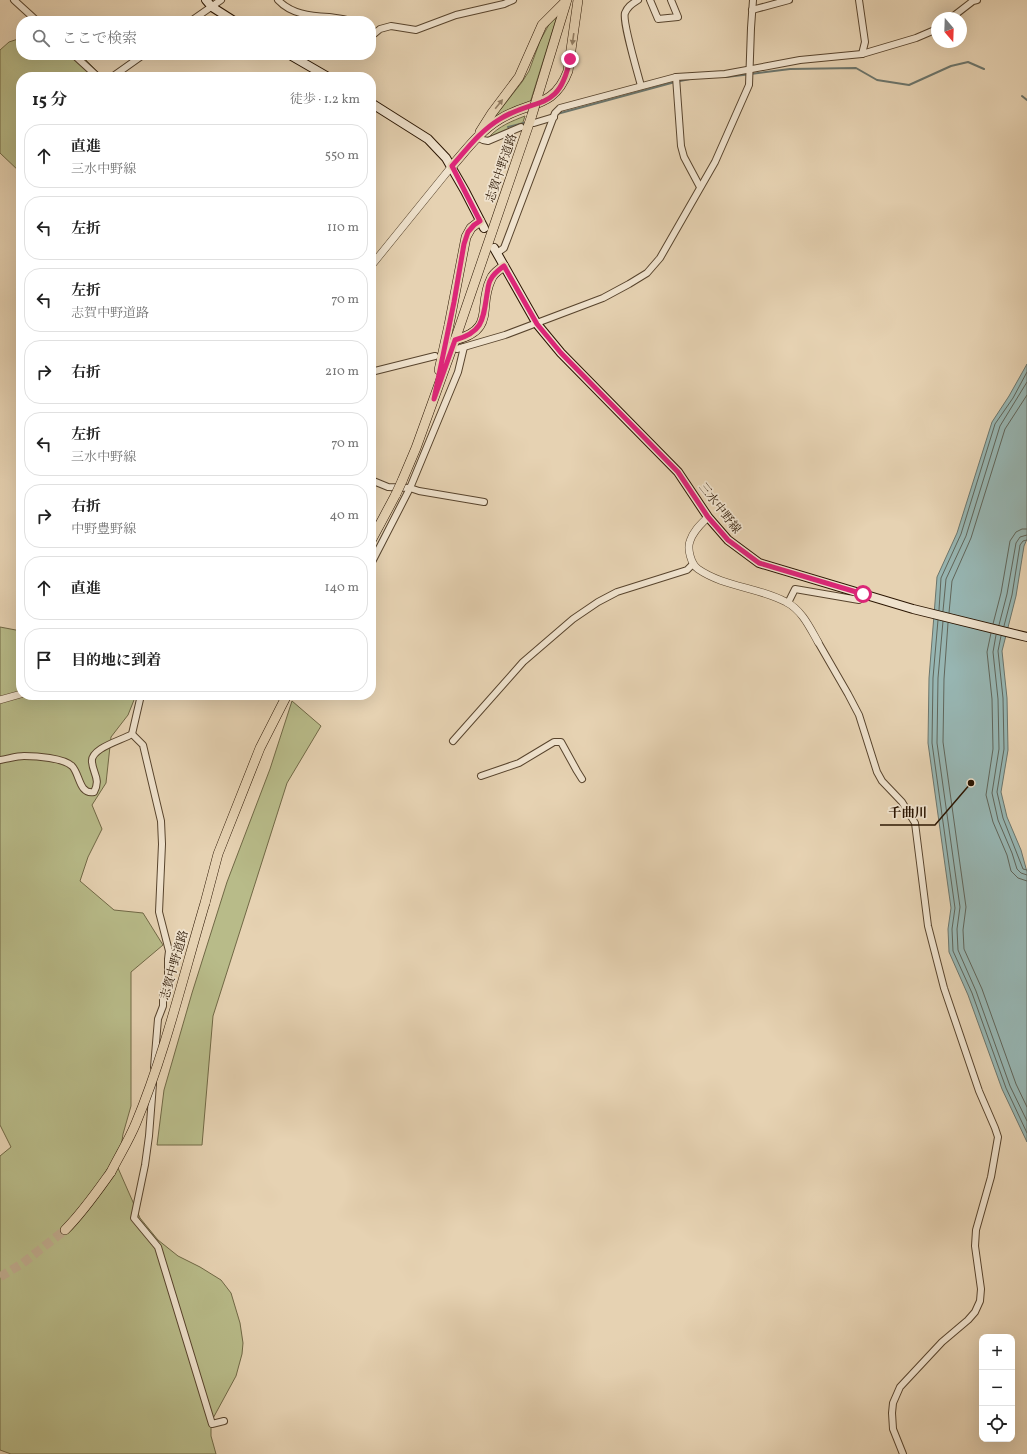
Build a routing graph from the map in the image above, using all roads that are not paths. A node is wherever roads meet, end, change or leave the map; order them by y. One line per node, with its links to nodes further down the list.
1 (14, 0): 21 (street)
2 (206, 0): 18 (main road)
3 (221, 0): 18 (street)
4 (278, 0): 24 (street)
5 (513, 0): 16 (street)
6 (567, 0): 39 (main road, 志賀中野道路, bridge); 41 (main road, one-way to 6)
7 (578, 0): 41 (main road, one-way to 41)
8 (638, 0): 17 (street)
9 (650, 0): 10 (street)
10 (671, 0)
11 (748, 0): 19 (street)
12 (753, 0): 19 (street)
13 (789, 0): 19 (street)
14 (859, 0): 27 (street)
15 (977, 0): 20 (street)
16 (503, 2): 25 (street)
17 (629, 2): 36 (street)
18 (212, 7): 22 (street); 23 (main road)
19 (752, 10): 34 (street)
20 (960, 12)
21 (32, 16)
22 (198, 16)
23 (226, 16)
24 (309, 16)
25 (376, 32)
26 (931, 32): 27 (street)
27 (862, 54): 34 (street)
28 (79, 60): 31 (street)
29 (136, 60): 32 (street)
30 (299, 60): 33 (main road)
31 (93, 72)
32 (119, 72)
33 (319, 72)
34 (750, 73): 35 (street); 43 (street)
35 (676, 77): 36 (street); 43 (street)
36 (641, 86): 38 (street)
37 (376, 106): 42 (main road)
38 (554, 115): 39 (street); 45 (street)
39 (533, 119): 49 (main road, 志賀中野道路)
40 (521, 127): 41 (street)
41 (477, 136): 42 (main road)
42 (452, 166): 44 (main road); 46 (street)
43 (700, 187): 48 (street)
44 (482, 225): 53 (main road)
45 (496, 251): 47 (main road, 三水中野線)
46 (376, 260)
47 (504, 266): 48 (main road, 三水中野線); 49 (main road)
48 (537, 324): 50 (street); 57 (main road, 三水中野線)
49 (456, 345): 50 (street); 53 (main road, 志賀中野道路)
50 (464, 347): 55 (street)
51 (435, 356): 52 (street)
52 (376, 371)
53 (434, 399): 58 (main road, 志賀中野道路, bridge)
54 (376, 482): 55 (street)
55 (410, 488): 56 (street); 59 (street)
56 (484, 502)
57 (708, 517): 60 (street); 61 (main road, 三水中野線)
58 (376, 532)
59 (376, 554)
60 (693, 564): 62 (street); 70 (street)
61 (863, 594): 62 (street); 63 (main road, 三水中野線)
62 (788, 603): 64 (street)
63 (1027, 637)
64 (818, 642): 76 (street)
65 (16, 695): 66 (street)
66 (0, 700)
67 (140, 700): 69 (street)
68 (285, 700): 74 (main road, 志賀中野道路, bridge)
69 (132, 734): 71 (street); 75 (street)
70 (453, 741)
71 (0, 760)
72 (482, 776): 73 (street)
73 (582, 778)
74 (65, 1230)
75 (224, 1421)
76 (903, 1454)

